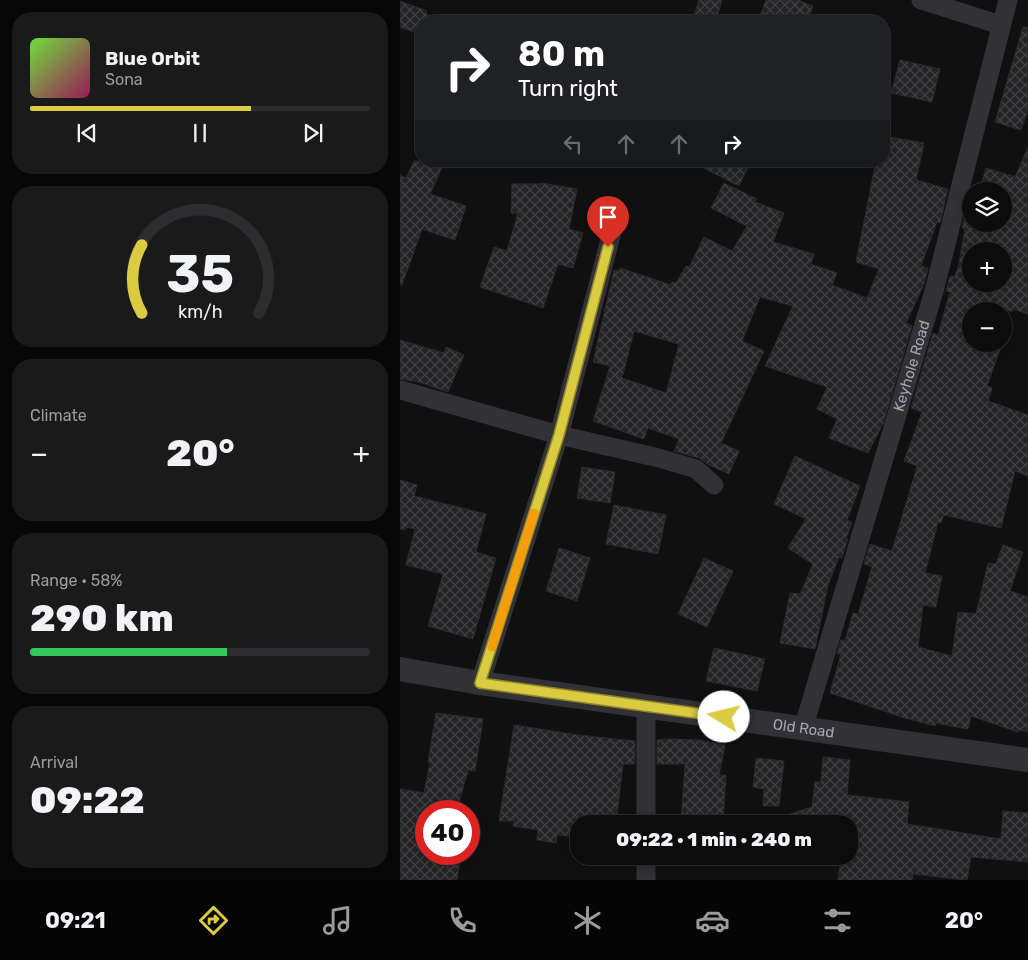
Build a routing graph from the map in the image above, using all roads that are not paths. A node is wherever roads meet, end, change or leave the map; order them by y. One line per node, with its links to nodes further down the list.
1 (921, 0): 3 (street)
2 (1008, 0): 3 (street, Keyhole Road)
3 (1001, 25): 11 (street, Keyhole Road)
4 (613, 228): 6 (street)
5 (400, 390): 6 (street)
6 (559, 435): 7 (street); 9 (street)
7 (714, 485)
8 (400, 669): 9 (street, Old Road)
9 (480, 683): 10 (street, Old Road)
10 (646, 705): 11 (street, Old Road); 13 (street)
11 (803, 729): 12 (street, Old Road)
12 (1028, 760)
13 (646, 815)
14 (646, 865): 15 (street)
15 (646, 880)

